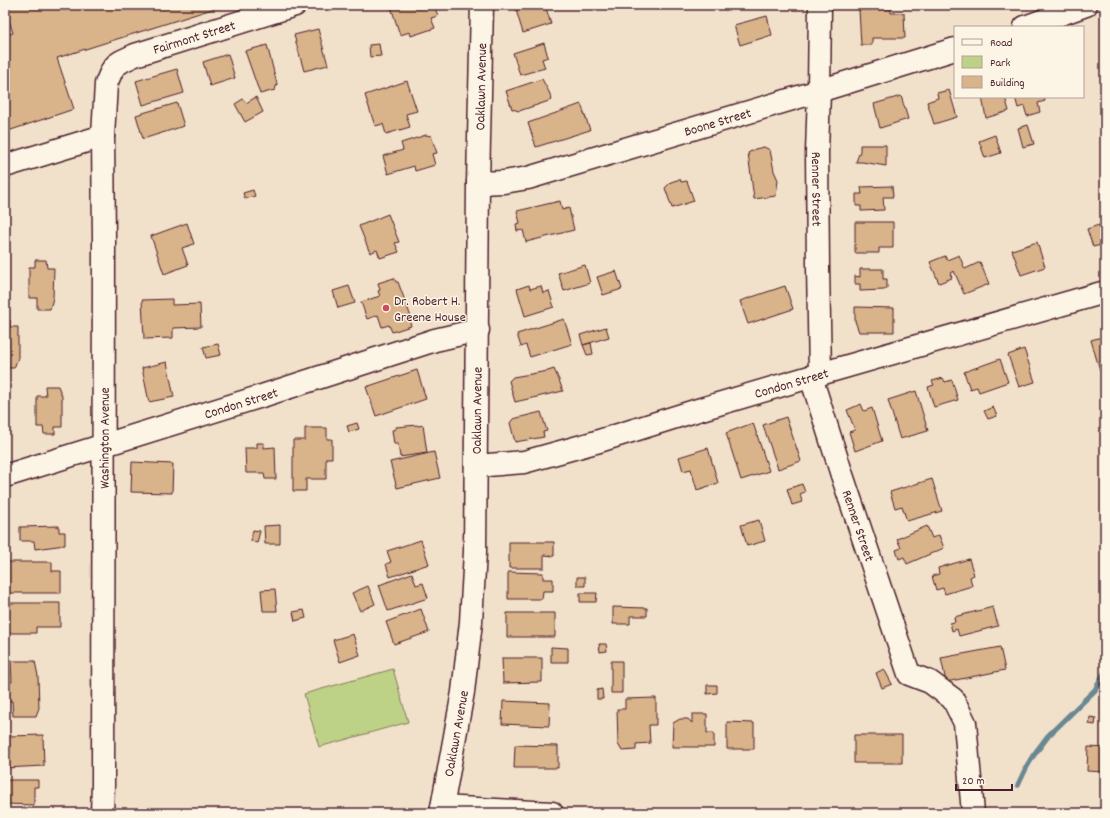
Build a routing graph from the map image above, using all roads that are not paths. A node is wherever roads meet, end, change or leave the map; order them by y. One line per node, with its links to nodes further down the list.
1 (295, 5): 7 (street, Fairmont Street)
2 (482, 5): 11 (street, Oaklawn Avenue)
3 (820, 5): 8 (street, Renner Street)
4 (1086, 5): 5 (street)
5 (1028, 26)
6 (954, 49): 8 (street, Boone Street)
7 (116, 65): 9 (street, Washington Avenue)
8 (819, 92): 11 (street, Boone Street); 14 (street, Renner Street)
9 (103, 136): 10 (street); 15 (street, Washington Avenue)
10 (5, 166)
11 (478, 183): 13 (street, Oaklawn Avenue)
12 (1105, 292): 14 (street, Condon Street)
13 (478, 330): 15 (street, Condon Street); 16 (street, Oaklawn Avenue)
14 (815, 375): 16 (street, Condon Street); 21 (street, Renner Street)
15 (104, 445): 17 (street, Condon Street); 19 (street, Washington Avenue)
16 (476, 466): 18 (street, Oaklawn Avenue)
17 (5, 476)
18 (442, 810): 20 (street)
19 (102, 813)
20 (552, 813)
21 (973, 813)

